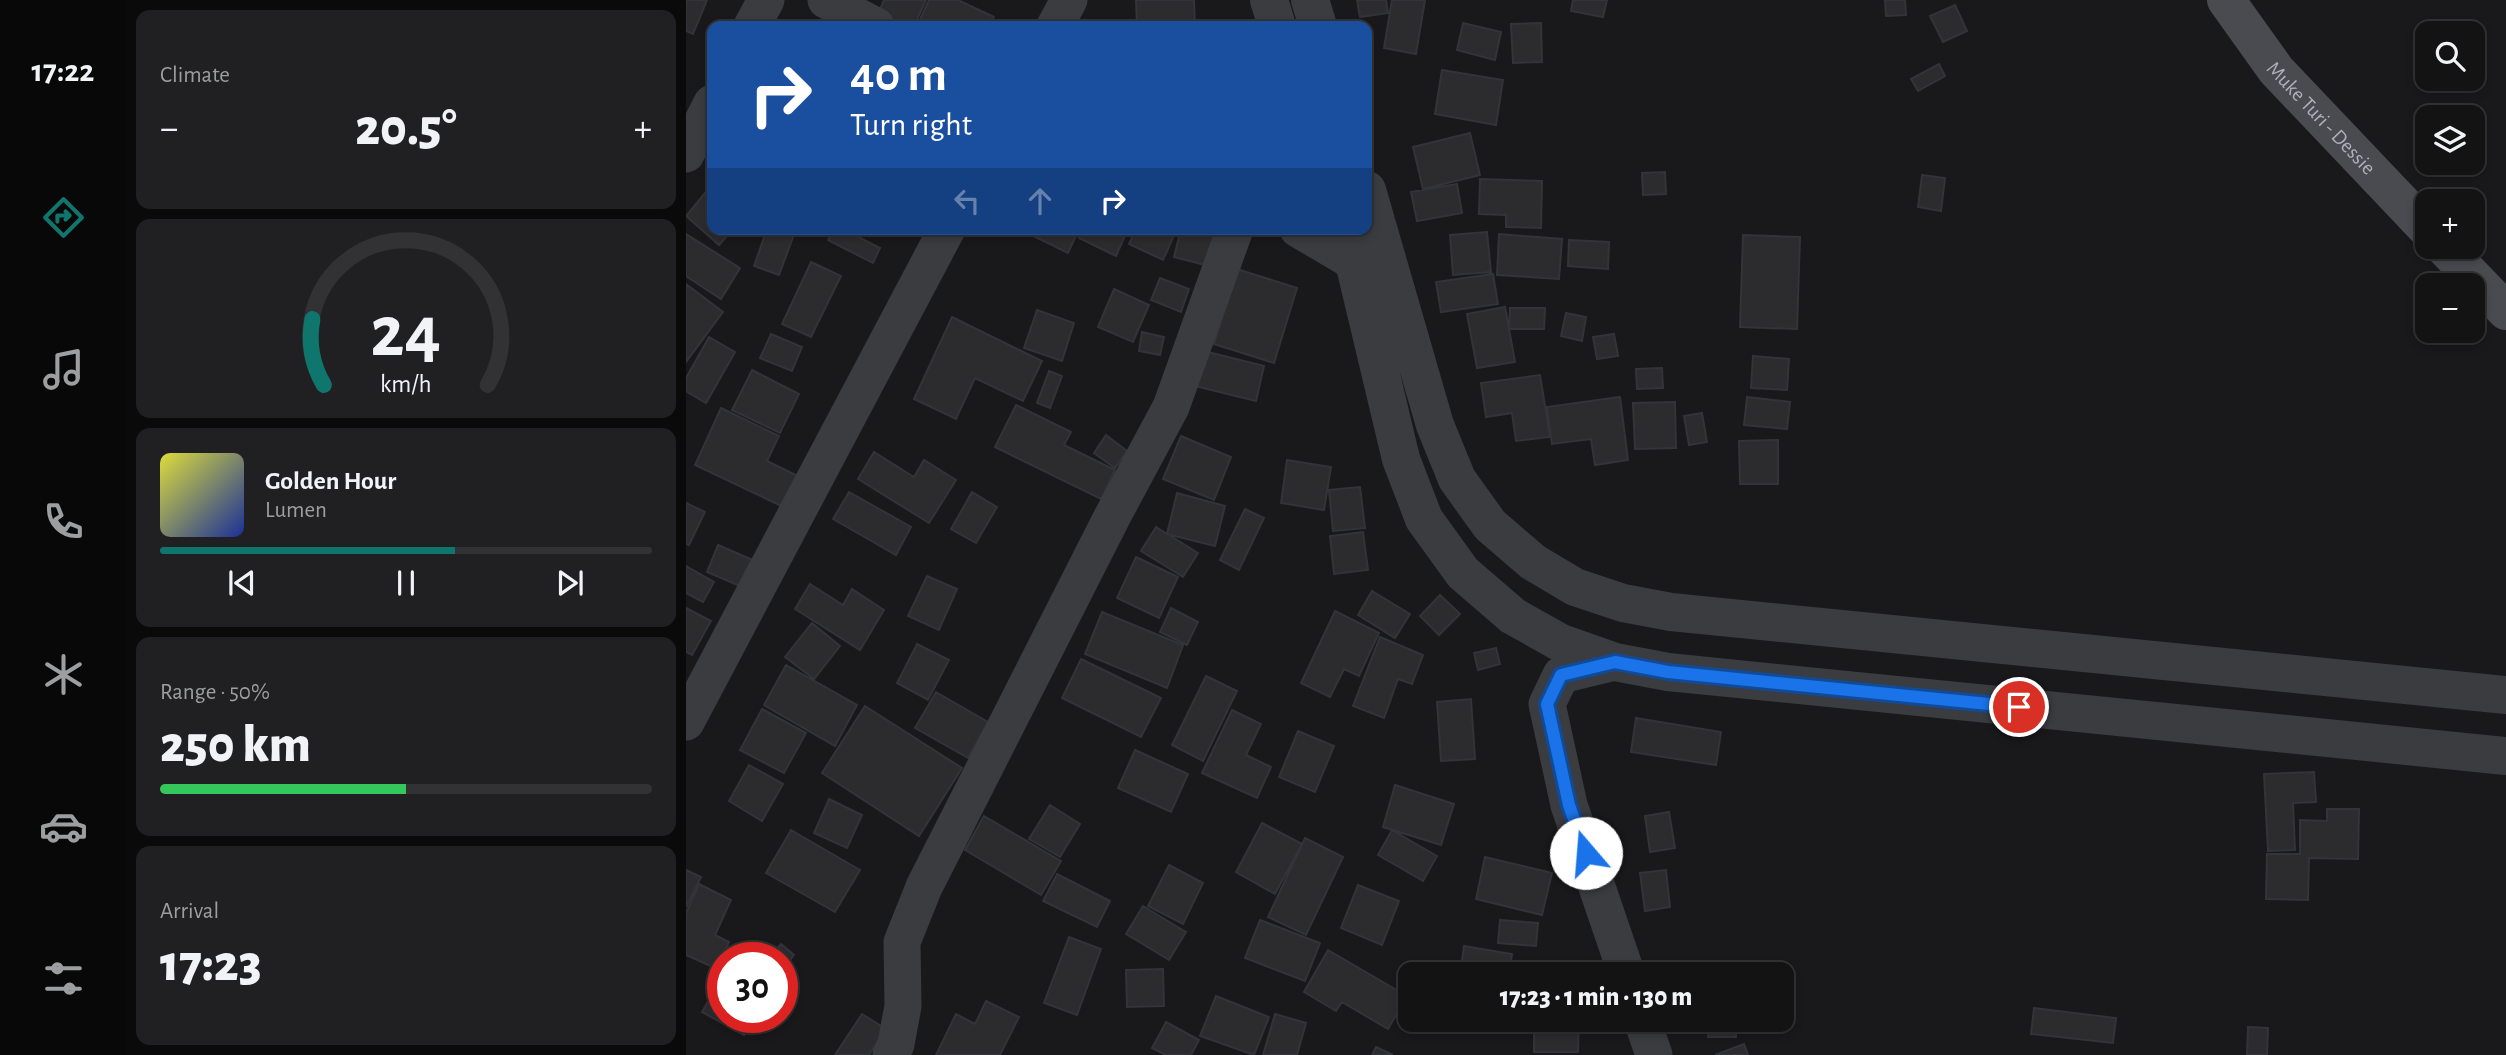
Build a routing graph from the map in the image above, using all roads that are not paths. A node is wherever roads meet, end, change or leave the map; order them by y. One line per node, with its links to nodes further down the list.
1 (766, 0): 7 (street)
2 (826, 0): 8 (street)
3 (1069, 0): 9 (street)
4 (1269, 0): 10 (street)
5 (1310, 0): 11 (street)
6 (2226, 0): 15 (main road, Muke Turi - Dessie)
7 (755, 21)
8 (866, 21)
9 (1058, 21)
10 (1276, 21)
11 (1316, 21)
12 (707, 113): 13 (street)
13 (686, 154)
14 (1372, 207): 23 (street)
15 (2415, 216)
16 (944, 235): 24 (street)
17 (1233, 235): 28 (street)
18 (1316, 235): 19 (street)
19 (1348, 246): 22 (street)
20 (2455, 259): 21 (main road)
21 (2506, 312)
22 (1615, 662): 25 (street); 26 (street)
23 (2506, 695)
24 (686, 722)
25 (2506, 756)
26 (1623, 962)
27 (1646, 1032): 29 (street)
28 (891, 1055)
29 (1654, 1055)

